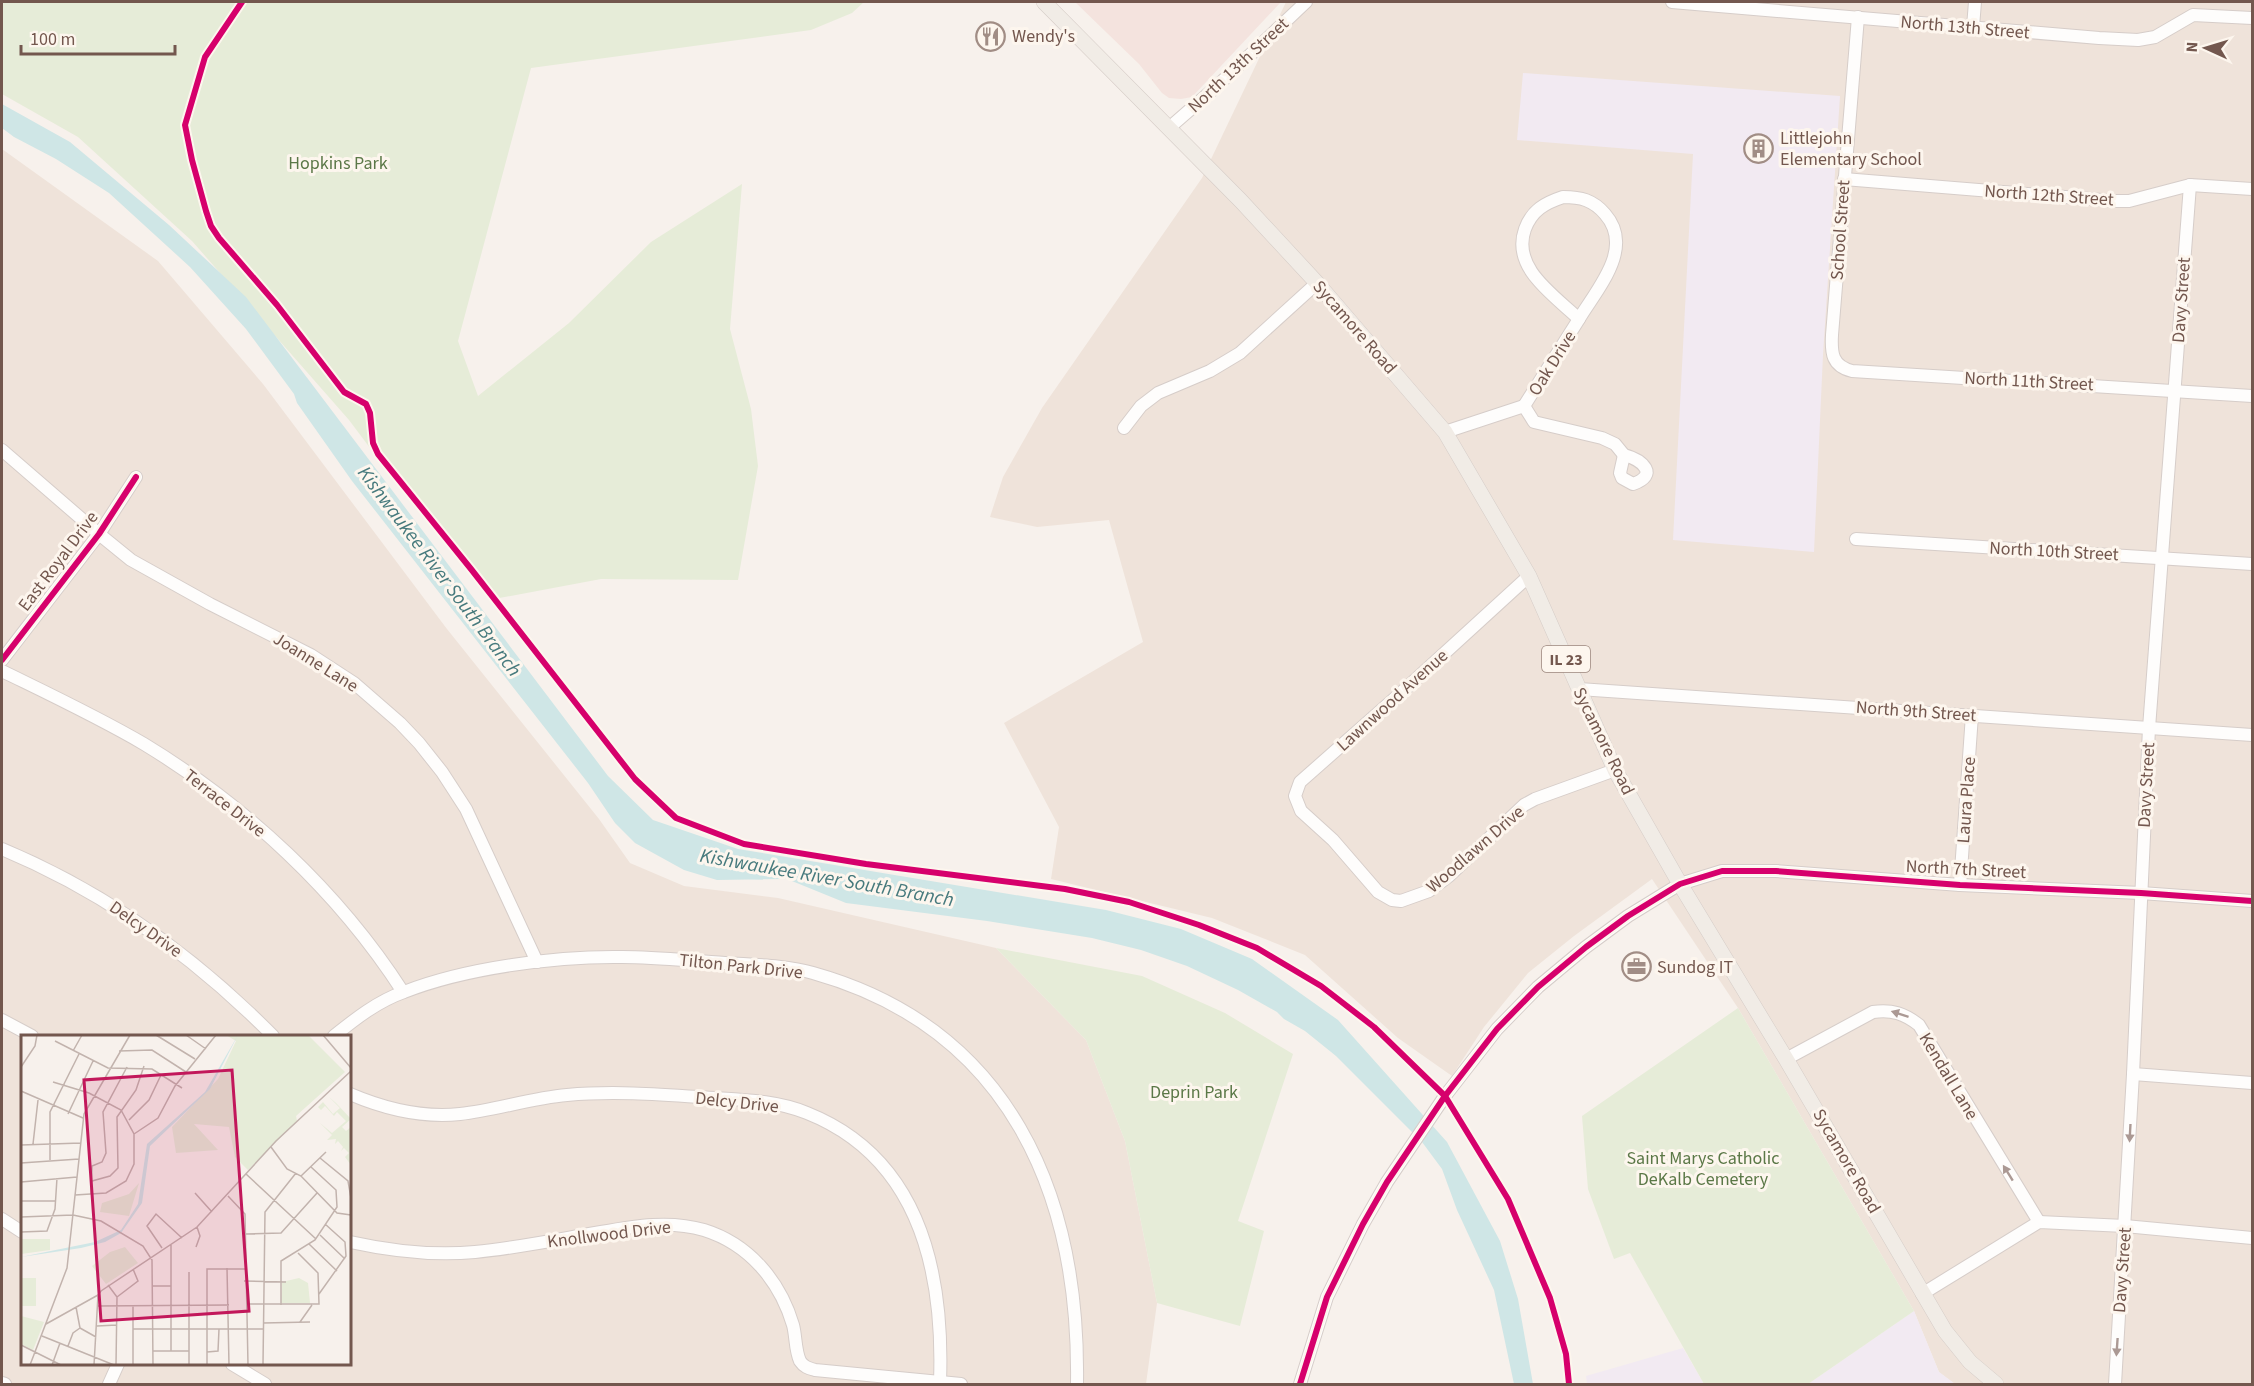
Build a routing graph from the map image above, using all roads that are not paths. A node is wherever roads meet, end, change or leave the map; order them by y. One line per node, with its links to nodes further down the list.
1 (1044, 2): 10 (main road, Sycamore Road / IL 23)
2 (1306, 2): 10 (street, North 13th Street)
3 (1672, 2): 7 (street, North 13th Street)
4 (1975, 2): 9 (street)
5 (2194, 2): 6 (street)
6 (2193, 15): 8 (street); 9 (street, North 13th Street)
7 (1858, 17): 9 (street, North 13th Street); 11 (street, School Street)
8 (2253, 18)
9 (1973, 27)
10 (1169, 128): 14 (main road, Sycamore Road / IL 23)
11 (1844, 179): 12 (street, North 12th Street); 16 (street, School Street)
12 (2190, 185): 13 (street, North 12th Street); 17 (street, Davy Street)
13 (2253, 189)
14 (1317, 283): 20 (street); 21 (main road, Sycamore Road / IL 23)
15 (1579, 319): 15 (street, Oak Drive); 19 (street, Oak Drive)
16 (1832, 335): 17 (street, North 11th Street)
17 (2175, 390): 18 (street, North 11th Street); 27 (street, Davy Street)
18 (2253, 396)
19 (1524, 406): 21 (street); 23 (street)
20 (1124, 428)
21 (1445, 432): 29 (main road, Sycamore Road / IL 23)
22 (2, 450): 25 (street, Joanne Lane)
23 (1624, 455)
24 (136, 477): 25 (street, East Royal Drive)
25 (99, 534): 30 (street, East Royal Drive); 43 (street, Joanne Lane)
26 (1856, 539): 27 (street, North 10th Street)
27 (2162, 557): 28 (street, North 10th Street); 34 (street, Davy Street)
28 (2253, 564)
29 (1529, 576): 32 (main road, Sycamore Road / IL 23); 37 (street, Lawnwood Avenue)
30 (2, 660)
31 (2, 671): 44 (street, Terrace Drive)
32 (1579, 689): 33 (street, North 9th Street); 36 (main road, Sycamore Road / IL 23)
33 (1972, 715): 34 (street, North 9th Street); 40 (street, Laura Place)
34 (2149, 728): 35 (street, North 9th Street); 41 (street, Davy Street)
35 (2253, 735)
36 (1615, 770): 37 (street, Woodlawn Drive); 39 (main road, Sycamore Road / IL 23)
37 (1322, 831)
38 (2, 849): 47 (street, Delcy Drive)
39 (1680, 884): 40 (street, North 7th Street); 49 (main road, Sycamore Road / IL 23); 67 (street, North 7th Street)
40 (1960, 885): 41 (street, North 7th Street)
41 (2141, 893): 42 (street, North 7th Street); 50 (street, Davy Street)
42 (2253, 901)
43 (537, 962): 44 (street, Tilton Park Drive); 66 (street, Tilton Park Drive)
44 (403, 992): 48 (street, Tilton Park Drive)
45 (2, 1020): 46 (street)
46 (30, 1035)
47 (272, 1035)
48 (335, 1035)
49 (1786, 1059): 54 (street, Kendall Lane, one-way to 49); 59 (main road, Sycamore Road / IL 23)
50 (2133, 1074): 51 (street); 55 (street, Davy Street, one-way to 55)
51 (2253, 1083)
52 (351, 1094): 62 (street, Delcy Drive)
53 (2, 1219): 56 (street)
54 (2038, 1222): 55 (street); 59 (street)
55 (2125, 1226): 57 (street); 69 (street, Davy Street, one-way to 69)
56 (21, 1231)
57 (2253, 1238)
58 (351, 1242): 62 (street, Knollwood Drive)
59 (1922, 1294): 68 (main road, Sycamore Road / IL 23)
60 (118, 1365): 63 (street)
61 (234, 1365): 64 (street)
62 (940, 1382): 65 (street, Knollwood Drive)
63 (108, 1384)
64 (265, 1384)
65 (961, 1384)
66 (1077, 1384)
67 (1300, 1384)
68 (1996, 1384)
69 (2115, 1384)

